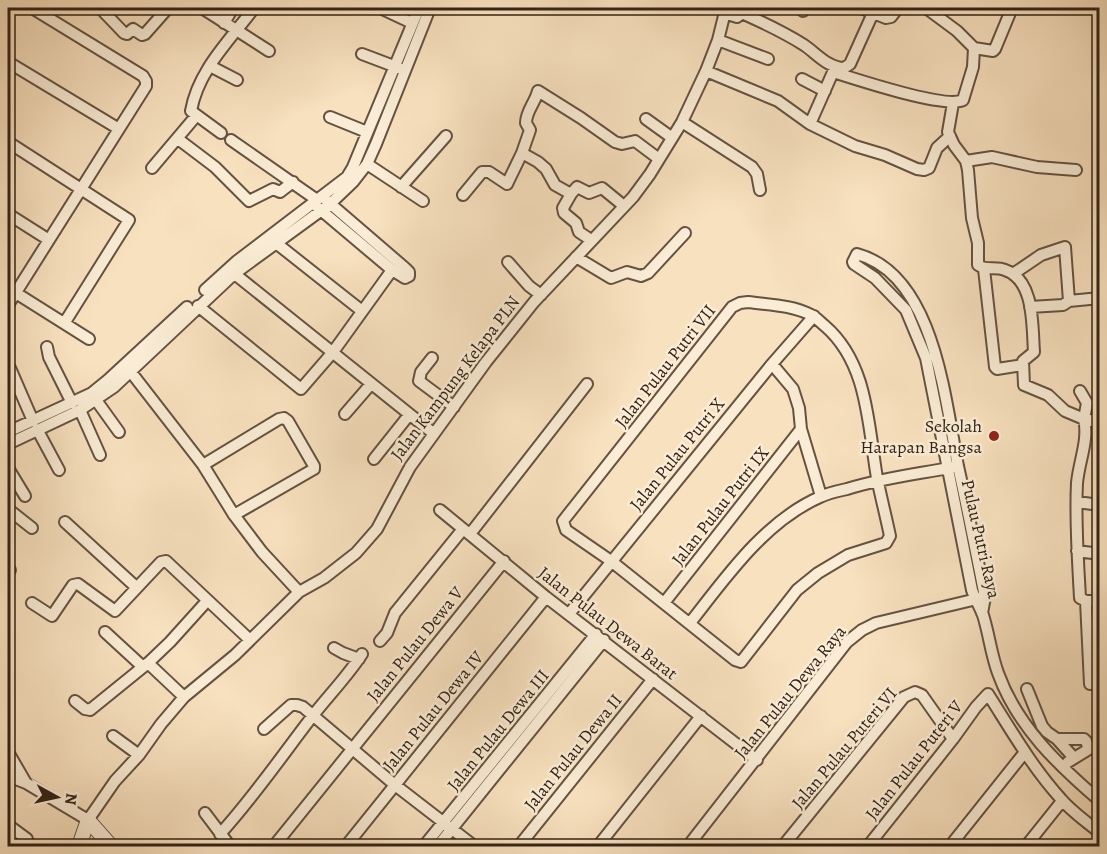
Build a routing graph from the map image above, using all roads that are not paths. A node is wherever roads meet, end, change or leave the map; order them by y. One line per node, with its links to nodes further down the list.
1 (32, 8): 39 (street)
2 (100, 8): 3 (street)
3 (168, 8)
4 (202, 8): 16 (street)
5 (233, 8): 16 (street)
6 (254, 8): 18 (street)
7 (380, 8): 17 (street)
8 (419, 8): 17 (street)
9 (430, 8): 28 (street)
10 (861, 8): 15 (street)
11 (898, 8): 15 (street)
12 (927, 8): 20 (street)
13 (1012, 8): 20 (street)
14 (725, 10): 19 (street, Jalan Kampung Kelapa PLN); 27 (street)
15 (873, 14): 27 (street)
16 (224, 23): 18 (street)
17 (412, 23): 26 (street)
18 (235, 31): 21 (street); 25 (street)
19 (718, 40): 23 (street); 29 (street, Jalan Kampung Kelapa PLN)
20 (974, 48): 33 (street)
21 (269, 51)
22 (362, 54): 26 (street)
23 (768, 59)
24 (8, 62): 39 (street)
25 (210, 66): 31 (street); 34 (street)
26 (393, 66): 28 (street); 40 (street)
27 (834, 69): 32 (street); 33 (street)
28 (404, 71): 49 (street)
29 (706, 71): 37 (street, Jalan Kampung Kelapa PLN); 38 (street)
30 (802, 79): 32 (street)
31 (237, 80)
32 (825, 91): 38 (street)
33 (953, 103): 42 (street)
34 (196, 116): 44 (street); 52 (street)
35 (330, 117): 40 (street)
36 (646, 118): 43 (street)
37 (682, 122): 43 (street, Jalan Kampung Kelapa PLN); 55 (street)
38 (810, 124): 42 (street)
39 (119, 129): 54 (street)
40 (367, 132): 59 (street)
41 (446, 136): 53 (street)
42 (950, 136): 48 (street)
43 (671, 137): 47 (street, Jalan Kampung Kelapa PLN)
44 (178, 139): 50 (street); 52 (street)
45 (8, 142): 54 (street)
46 (522, 153): 47 (street); 56 (street); 57 (street)
47 (659, 159): 60 (street, Jalan Kampung Kelapa PLN)
48 (966, 161): 51 (street); 68 (street)
49 (367, 164): 53 (street); 59 (street)
50 (152, 168)
51 (1076, 170)
52 (292, 182): 59 (street)
53 (401, 187): 58 (street)
54 (81, 188): 63 (street); 82 (street)
55 (760, 190)
56 (571, 194): 60 (street); 64 (street)
57 (463, 195)
58 (423, 201)
59 (320, 203): 65 (street); 69 (street); 69 (street); 70 (street)
60 (624, 206): 64 (street, Jalan Kampung Kelapa PLN)
61 (8, 214): 63 (street)
62 (685, 233): 66 (street)
63 (49, 240): 72 (street)
64 (591, 240): 66 (street, Jalan Kampung Kelapa PLN)
65 (276, 243): 70 (street); 80 (street)
66 (576, 257): 73 (street, Jalan Kampung Kelapa PLN)
67 (508, 262): 73 (street)
68 (984, 269): 71 (street); 88 (street)
69 (392, 270): 80 (street)
70 (231, 271): 77 (street); 85 (street); 90 (street)
71 (1013, 274): 75 (street); 78 (street)
72 (11, 290): 76 (street); 82 (street)
73 (541, 295): 96 (street, Jalan Kampung Kelapa PLN)
74 (1100, 298): 75 (street)
75 (1069, 301): 78 (street)
76 (8, 305)
77 (198, 306): 85 (street); 90 (street)
78 (1030, 307): 88 (street)
79 (911, 308): 79 (street, Pulau Putri Raya); 110 (street, Pulau Putri Raya)
80 (362, 311): 85 (street)
81 (814, 316): 87 (street, Jalan Pulau Putri X); 113 (street, Jalan Pulau Putri VII); 127 (street, Jalan Pulau Putri VII)
82 (65, 322): 83 (street)
83 (89, 339)
84 (47, 347): 95 (street)
85 (333, 351): 91 (street)
86 (432, 358): 96 (street)
87 (772, 364): 102 (street); 127 (street, Jalan Pulau Putri X)
88 (1023, 365): 99 (street)
89 (10, 368): 101 (street)
90 (128, 368): 94 (street); 95 (street); 109 (street)
91 (371, 384): 97 (street); 98 (street)
92 (587, 384): 123 (street)
93 (1080, 391): 99 (street)
94 (96, 400): 95 (street); 104 (street)
95 (76, 407): 101 (street); 107 (street)
96 (454, 407): 105 (street, Jalan Kampung Kelapa PLN)
97 (345, 414)
98 (409, 415): 105 (street); 108 (street)
99 (1084, 419): 100 (street); 116 (street)
100 (1100, 423)
101 (35, 425): 103 (street); 106 (street); 112 (street)
102 (801, 429): 115 (street); 136 (street, Jalan Pulau Putri IX)
103 (8, 432)
104 (119, 432)
105 (433, 434): 129 (street, Jalan Kampung Kelapa PLN)
106 (8, 444)
107 (100, 455)
108 (374, 459)
109 (203, 465): 120 (street); 120 (street)
110 (953, 467): 113 (street); 131 (street, Pulau Putri Raya)
111 (8, 468): 114 (street)
112 (59, 470)
113 (878, 480): 115 (street); 138 (street, Jalan Pulau Putri VII)
114 (25, 496)
115 (820, 496): 138 (street)
116 (1077, 502): 117 (street); 124 (street)
117 (1100, 505)
118 (8, 509): 122 (street)
119 (440, 510): 123 (street, Jalan Pulau Dewa Barat)
120 (234, 514): 129 (street)
121 (65, 522): 128 (street)
122 (32, 528)
123 (466, 531): 126 (street, Jalan Pulau Dewa Barat); 142 (street)
124 (1077, 552): 125 (street); 133 (street)
125 (1100, 554)
126 (504, 561): 130 (street, Jalan Pulau Dewa Barat); 157 (street, Jalan Pulau Dewa V)
127 (611, 561): 136 (street, Jalan Pulau Putri VII); 137 (street, Jalan Pulau Putri X)
128 (136, 587): 132 (street); 135 (street)
129 (299, 592): 141 (street, Jalan Kampung Kelapa PLN)
130 (546, 597): 137 (street, Jalan Pulau Dewa Barat); 167 (street, Jalan Pulau Dewa IV)
131 (980, 598): 163 (street, Jalan Pulau Dewa Raya); 164 (street, Pulau Putri Raya)
132 (207, 601): 141 (street); 144 (street)
133 (1086, 601): 134 (street); 146 (street)
134 (1100, 601)
135 (32, 603)
136 (664, 603): 138 (street, Jalan Pulau Putri VII)
137 (569, 614): 140 (street, Jalan Pulau Dewa Barat)
138 (690, 623)
139 (105, 632): 144 (street)
140 (600, 637): 145 (street, Jalan Pulau Dewa Barat); 172 (street, Jalan Pulau Dewa III)
141 (250, 640): 148 (street, Jalan Kampung Kelapa PLN)
142 (380, 641)
143 (334, 648): 150 (street)
144 (145, 665): 148 (street); 149 (street)
145 (653, 679): 151 (street, Jalan Pulau Dewa Barat); 186 (street, Jalan Pulau Dewa II)
146 (1090, 684)
147 (1027, 689): 156 (street)
148 (184, 697): 161 (street, Jalan Kampung Kelapa PLN)
149 (75, 701)
150 (313, 715): 152 (street); 157 (street); 175 (street)
151 (701, 716): 163 (street, Jalan Pulau Dewa Barat); 187 (street)
152 (264, 729)
153 (1100, 729): 158 (street)
154 (114, 736): 161 (street)
155 (953, 739): 160 (street, Jalan Pulau Puteri V); 189 (street, Jalan Pulau Puteri VI); 190 (street, Jalan Pulau Puteri V)
156 (1057, 739): 158 (street); 162 (street)
157 (352, 747): 167 (street); 181 (street, Jalan Pulau Dewa V)
158 (1095, 747): 162 (street)
159 (8, 752): 166 (street)
160 (1025, 752): 168 (street); 191 (street)
161 (139, 755): 171 (street, Jalan Kampung Kelapa PLN)
162 (1074, 758): 164 (street)
163 (757, 760): 188 (street, Jalan Pulau Dewa Raya)
164 (1061, 768): 169 (street, Pulau Putri Raya)
165 (8, 776): 166 (street)
166 (26, 783): 171 (street)
167 (395, 785): 172 (street); 182 (street, Jalan Pulau Dewa IV)
168 (1062, 801): 174 (street); 192 (street)
169 (1100, 801)
170 (206, 813): 175 (street)
171 (88, 820): 178 (street, Jalan Kampung Kelapa PLN); 179 (street)
172 (447, 826): 183 (street, Jalan Pulau Dewa III); 184 (street, Jalan Pulau Dewa III); 185 (street)
173 (11, 827): 176 (street); 177 (street)
174 (1100, 833)
175 (220, 834): 180 (street)
176 (27, 839)
177 (8, 840)
178 (79, 846)
179 (111, 846)
180 (230, 846)
181 (274, 846)
182 (346, 846)
183 (424, 846)
184 (438, 846)
185 (474, 846)
186 (519, 846)
187 (598, 846)
188 (688, 846)
189 (783, 846)
190 (868, 846)
191 (950, 846)
192 (1026, 846)

